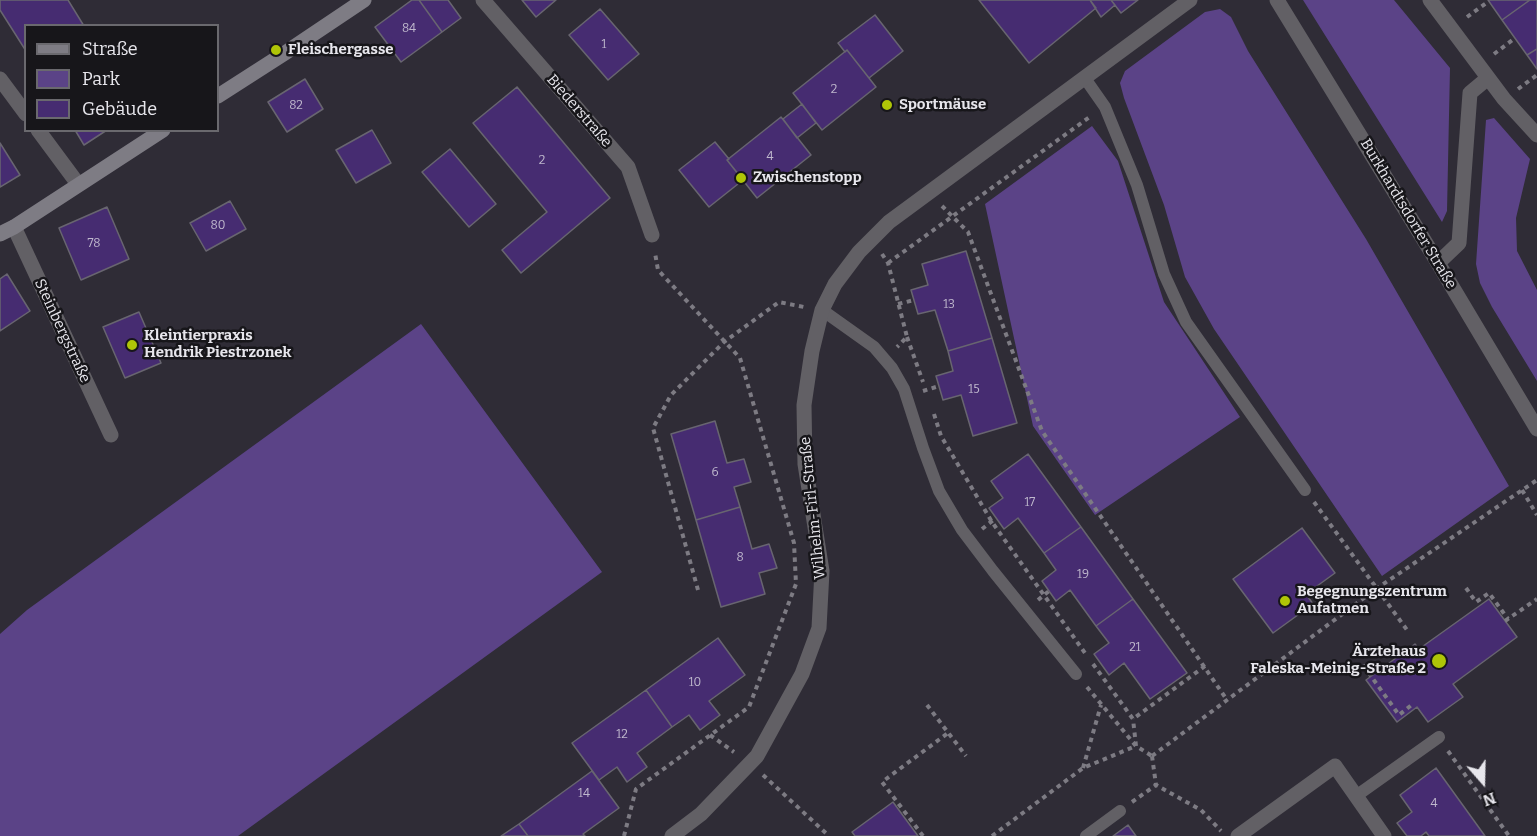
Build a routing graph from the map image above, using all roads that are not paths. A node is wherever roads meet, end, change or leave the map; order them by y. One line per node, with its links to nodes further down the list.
1 (364, 0): 9 (street)
2 (483, 0): 16 (street, Biederstraße)
3 (1190, 0): 6 (street, Wilhelm-Firl-Straße)
4 (1277, 0): 17 (street, Burkhardtsdorfer Straße)
5 (1430, 0): 7 (street)
6 (1084, 77): 18 (street, Wilhelm-Firl-Straße); 21 (lane)
7 (1488, 78): 13 (street); 17 (street)
8 (0, 79): 10 (street)
9 (219, 95)
10 (24, 111)
11 (39, 132): 14 (street)
12 (160, 132): 14 (street)
13 (1537, 135)
14 (78, 184): 15 (street)
15 (7, 230): 20 (street, Steinbergstraße)
16 (652, 235)
17 (1438, 263): 19 (street, Burkhardtsdorfer Straße)
18 (822, 310): 22 (lane); 26 (street, Wilhelm-Firl-Straße)
19 (1537, 429)
20 (111, 435)
21 (1305, 490)
22 (1078, 677)
23 (1438, 737): 24 (lane)
24 (1356, 796): 28 (street); 29 (street)
25 (1120, 811): 27 (lane)
26 (672, 836)
27 (1086, 836)
28 (1238, 836)
29 (1384, 836)

